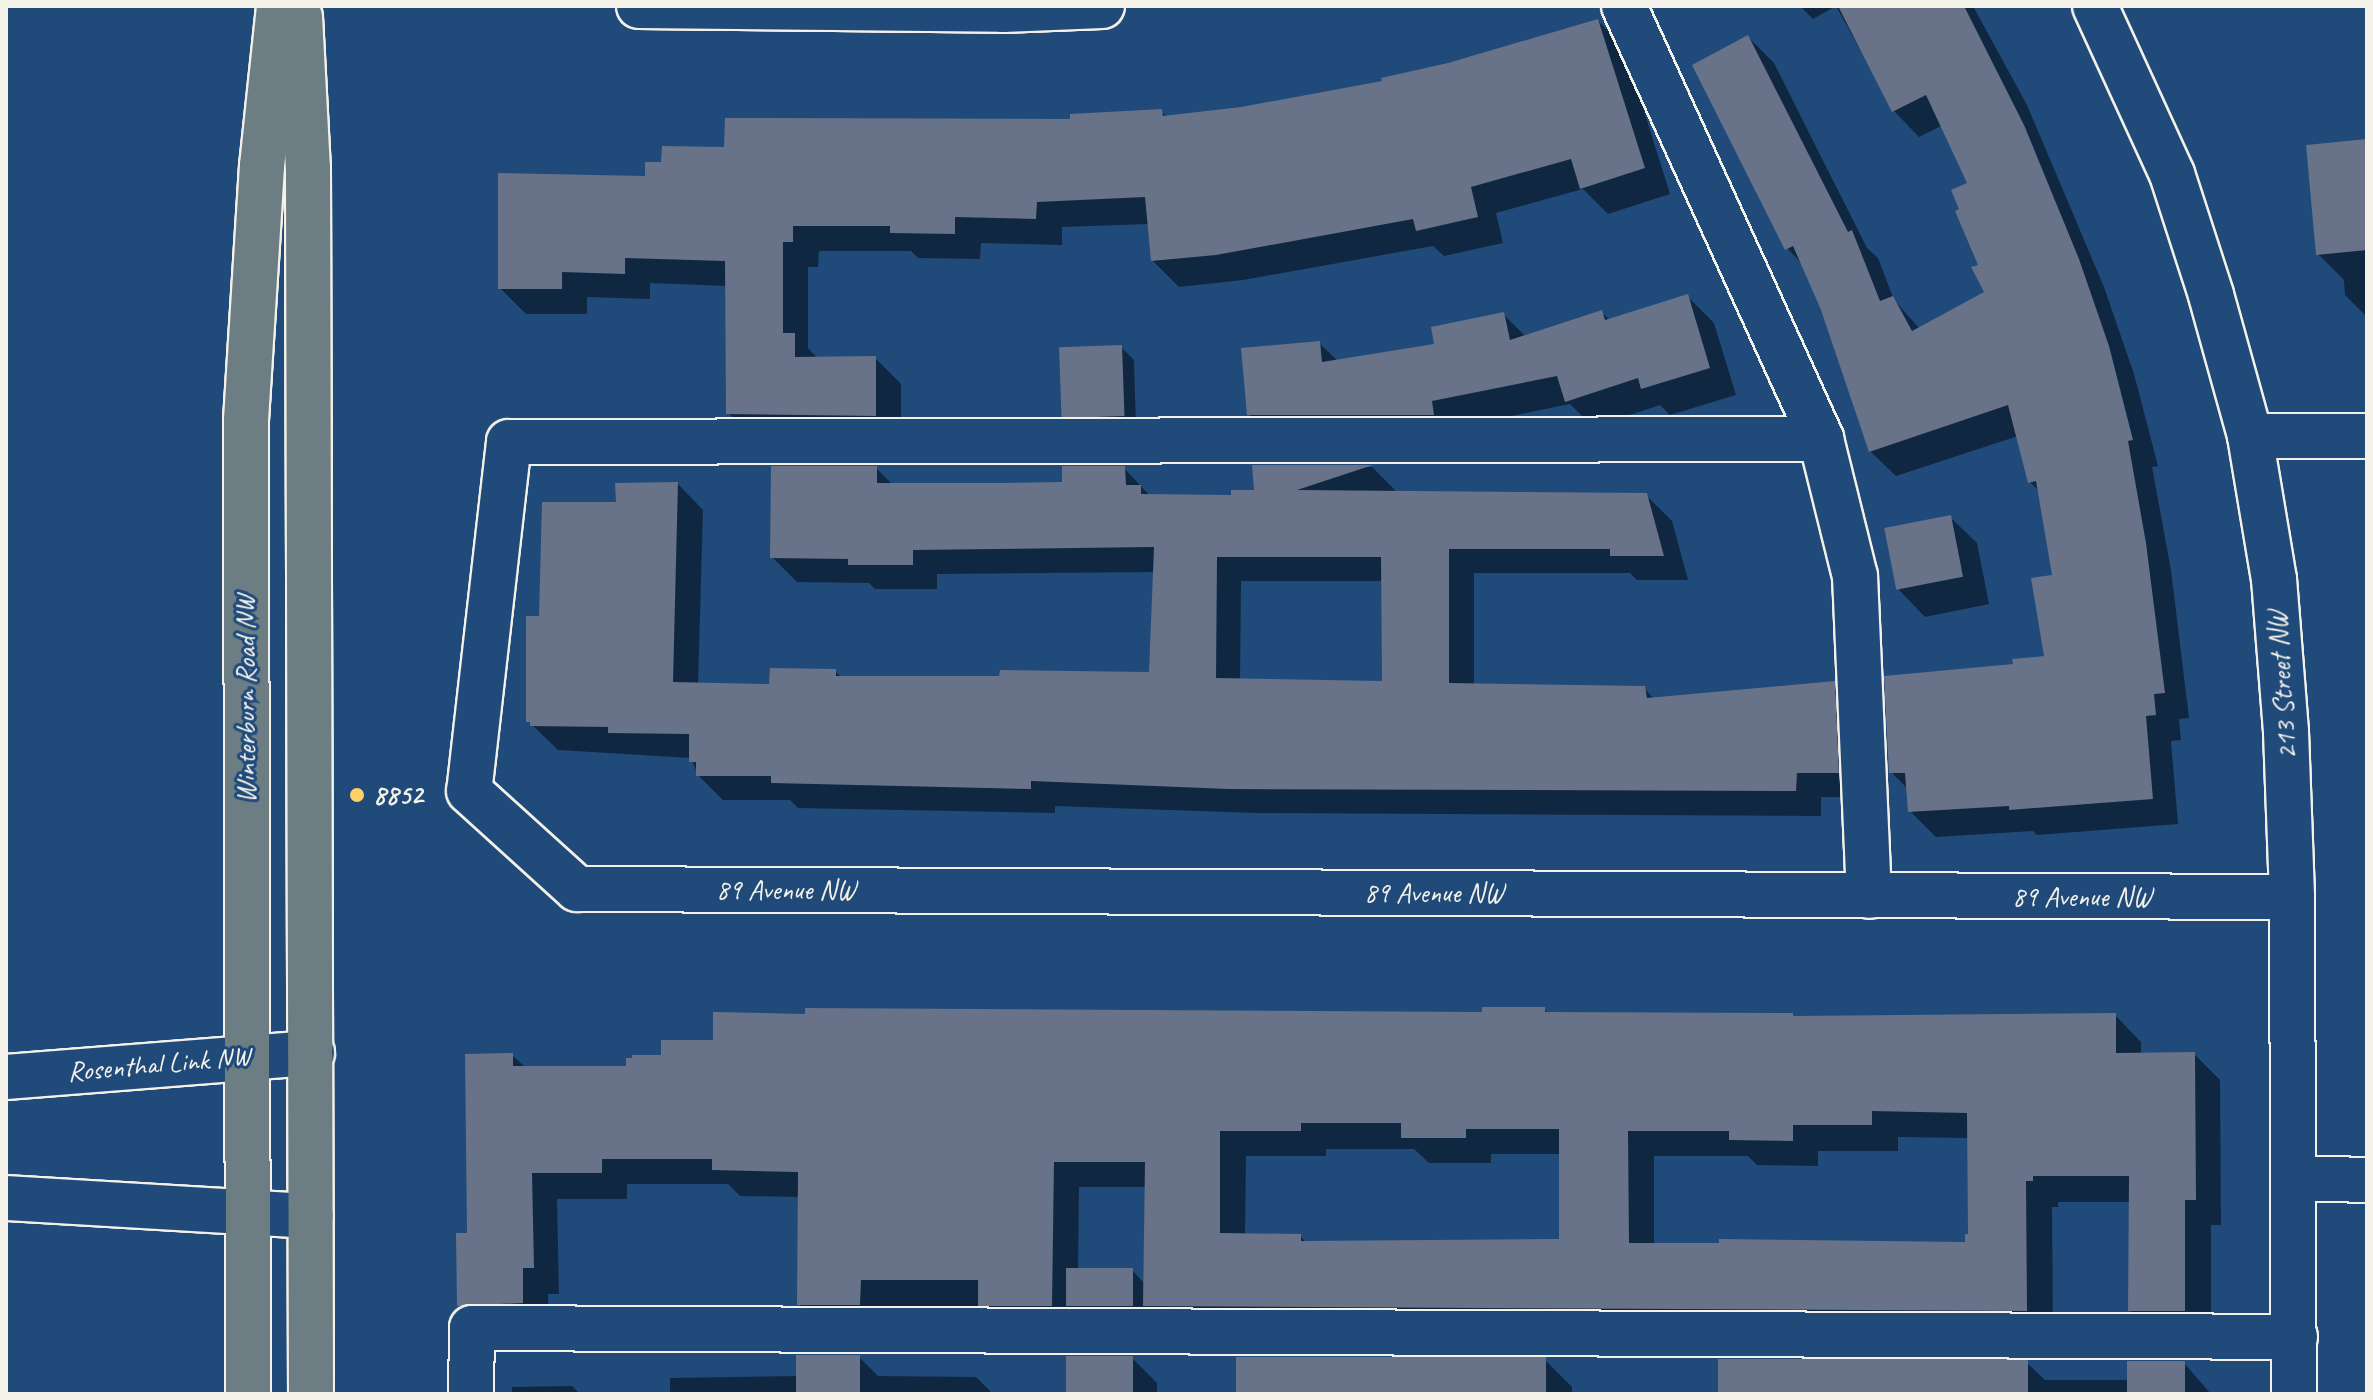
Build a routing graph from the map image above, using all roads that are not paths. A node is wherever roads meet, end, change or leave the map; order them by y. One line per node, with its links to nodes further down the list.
1 (279, 6): 13 (main road, Winterburn Road NW)
2 (299, 6): 12 (main road)
3 (639, 6): 4 (street)
4 (1102, 6)
5 (1624, 6): 9 (street)
6 (2095, 6): 7 (street, 213 Street NW)
7 (2250, 436): 8 (street); 11 (street, 213 Street NW)
8 (2367, 436)
9 (1821, 439): 10 (street); 10 (street, 89 Avenue NW)
10 (1869, 896): 11 (street, 89 Avenue NW)
11 (2292, 897): 15 (street, 213 Street NW)
12 (312, 1053): 13 (street, Rosenthal Link NW); 19 (main road)
13 (246, 1056): 14 (street, Rosenthal Link NW); 18 (main road, Winterburn Road NW)
14 (6, 1077)
15 (2295, 1178): 16 (street); 20 (street, 213 Street NW)
16 (2367, 1180)
17 (6, 1198): 18 (street)
18 (247, 1215): 19 (street); 21 (main road, Winterburn Road NW)
19 (310, 1216): 22 (main road)
20 (2295, 1337): 23 (street); 24 (street, 213 Street NW)
21 (248, 1394)
22 (311, 1394)
23 (471, 1394)
24 (2294, 1394)

